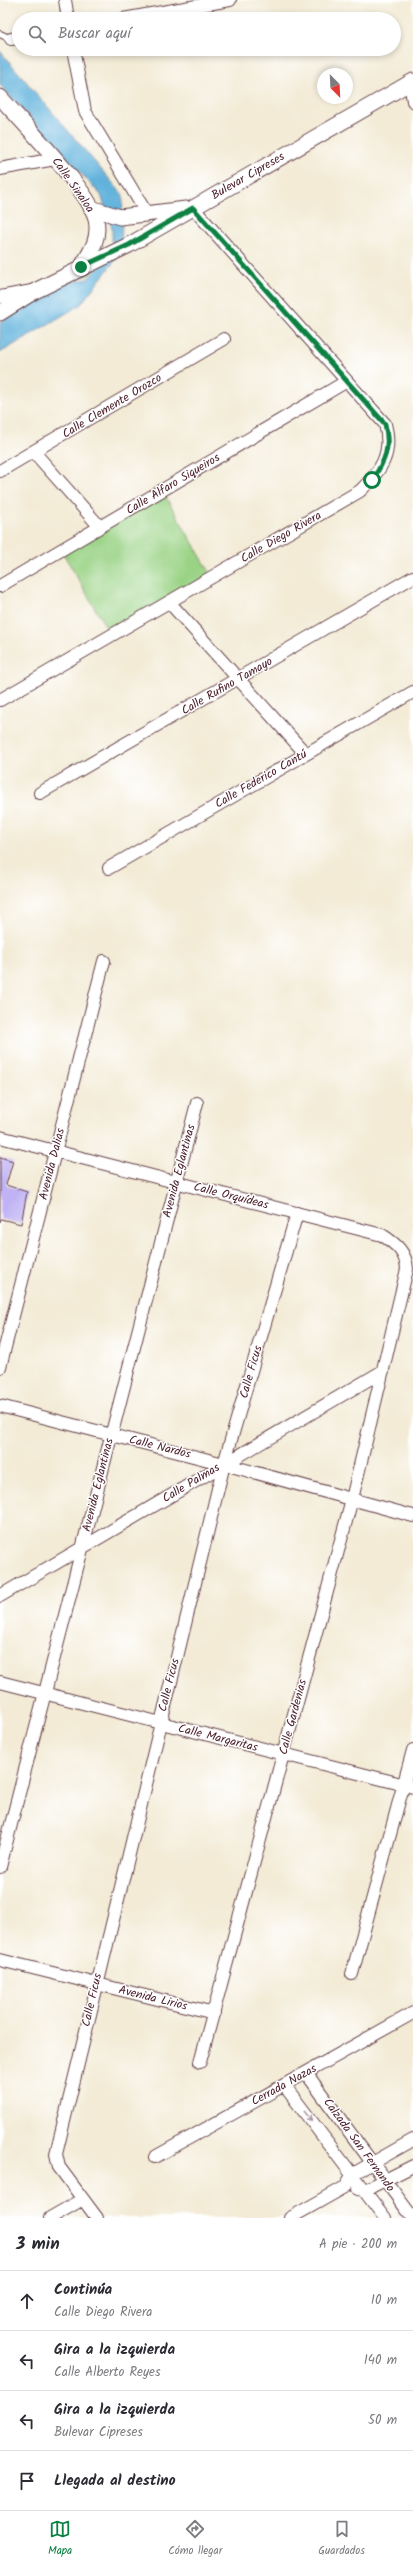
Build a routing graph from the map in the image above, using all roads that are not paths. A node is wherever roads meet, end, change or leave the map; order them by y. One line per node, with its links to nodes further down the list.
1 (65, 0): 3 (street)
2 (230, 0): 4 (street)
3 (67, 12)
4 (162, 12)
5 (0, 34): 6 (lane)
6 (12, 37)
7 (74, 56): 15 (street)
8 (411, 82): 10 (street); 13 (street, Bulevar Cipreses)
9 (0, 97): 11 (street, Calle Sinaloa)
10 (413, 101)
11 (55, 159): 12 (street); 14 (street, Calle Sinaloa)
12 (0, 169)
13 (193, 208): 15 (street); 16 (street, Bulevar Cipreses); 21 (street)
14 (98, 211): 15 (street); 16 (street, Calle Sinaloa)
15 (147, 214)
16 (81, 267): 17 (street, Calle Sinaloa)
17 (35, 291): 18 (street); 19 (street, Calle Sinaloa)
18 (0, 297)
19 (0, 313)
20 (224, 339): 22 (street, Calle Clemente Orozco)
21 (347, 382): 24 (street, Calle Alfaro Siqueiros); 27 (street, Calle Diego Rivera)
22 (34, 452): 23 (street, Calle Clemente Orozco); 24 (street)
23 (0, 471)
24 (100, 527): 26 (street, Calle Alfaro Siqueiros)
25 (413, 577): 28 (street, Calle Rufino Tamayo)
26 (0, 586)
27 (169, 602): 28 (street); 30 (street, Calle Diego Rivera)
28 (239, 679): 31 (street); 32 (street, Calle Rufino Tamayo)
29 (413, 692): 31 (street, Calle Federico Cantú)
30 (0, 700)
31 (305, 753): 33 (street, Calle Federico Cantú)
32 (40, 793)
33 (109, 868)
34 (104, 960): 37 (street, Avenida Dalias)
35 (197, 1103): 38 (street, Avenida Eglantinas)
36 (0, 1137): 37 (street, Calle Orquídeas)
37 (55, 1151): 38 (street, Calle Orquídeas); 41 (street, Avenida Dalias)
38 (176, 1182): 39 (street, Calle Orquídeas); 44 (street, Avenida Eglantinas)
39 (297, 1213): 40 (street, Calle Orquídeas); 45 (street, Calle Ficus)
40 (406, 1260): 42 (street, Calle Gardenias)
41 (0, 1367)
42 (382, 1371): 45 (street, Calle Palmas); 46 (street, Calle Gardenias)
43 (0, 1406): 44 (street, Calle Nardos)
44 (111, 1435): 45 (street, Calle Nardos); 48 (street, Avenida Eglantinas)
45 (224, 1464): 46 (street, Calle Nardos); 48 (street, Calle Palmas); 52 (street, Calle Ficus)
46 (352, 1499): 47 (street, Calle Nardos); 54 (street, Calle Gardenias)
47 (413, 1516)
48 (82, 1548): 49 (street, Calle Palmas); 51 (street, Avenida Eglantinas)
49 (0, 1596)
50 (0, 1682): 51 (street, Calle Margaritas)
51 (44, 1694): 52 (street, Calle Margaritas); 56 (street, Avenida Eglantinas)
52 (160, 1723): 54 (street, Calle Margaritas); 59 (street, Calle Ficus)
53 (413, 1750): 55 (street)
54 (282, 1754): 55 (street, Calle Margaritas); 61 (street, Calle Gardenias)
55 (408, 1786): 58 (street)
56 (0, 1866)
57 (0, 1960): 59 (street, Avenida Lirios)
58 (352, 1974)
59 (96, 1984): 61 (street, Avenida Lirios); 73 (street, Calle Ficus)
60 (413, 2013): 63 (street, Cerrada Nazas)
61 (214, 2014): 62 (street, Calle Gardenias)
62 (200, 2062)
63 (306, 2073): 64 (street, Cerrada Nazas); 67 (street, Calzada San Fernando)
64 (284, 2085): 66 (street, Cerrada Nazas); 69 (street, Calzada San Fernando, one-way to 69)
65 (413, 2140): 67 (street)
66 (155, 2157)
67 (372, 2162): 69 (street); 70 (street, Calzada San Fernando)
68 (413, 2166): 70 (street)
69 (353, 2174): 71 (street); 72 (street, Calzada San Fernando)
70 (386, 2181): 72 (street); 78 (street, Calzada San Fernando)
71 (346, 2187): 72 (street); 76 (street)
72 (365, 2190): 77 (street, Calzada San Fernando)
73 (83, 2199): 74 (street); 75 (street)
74 (50, 2218)
75 (97, 2218)
76 (290, 2218)
77 (385, 2218)
78 (413, 2218)

